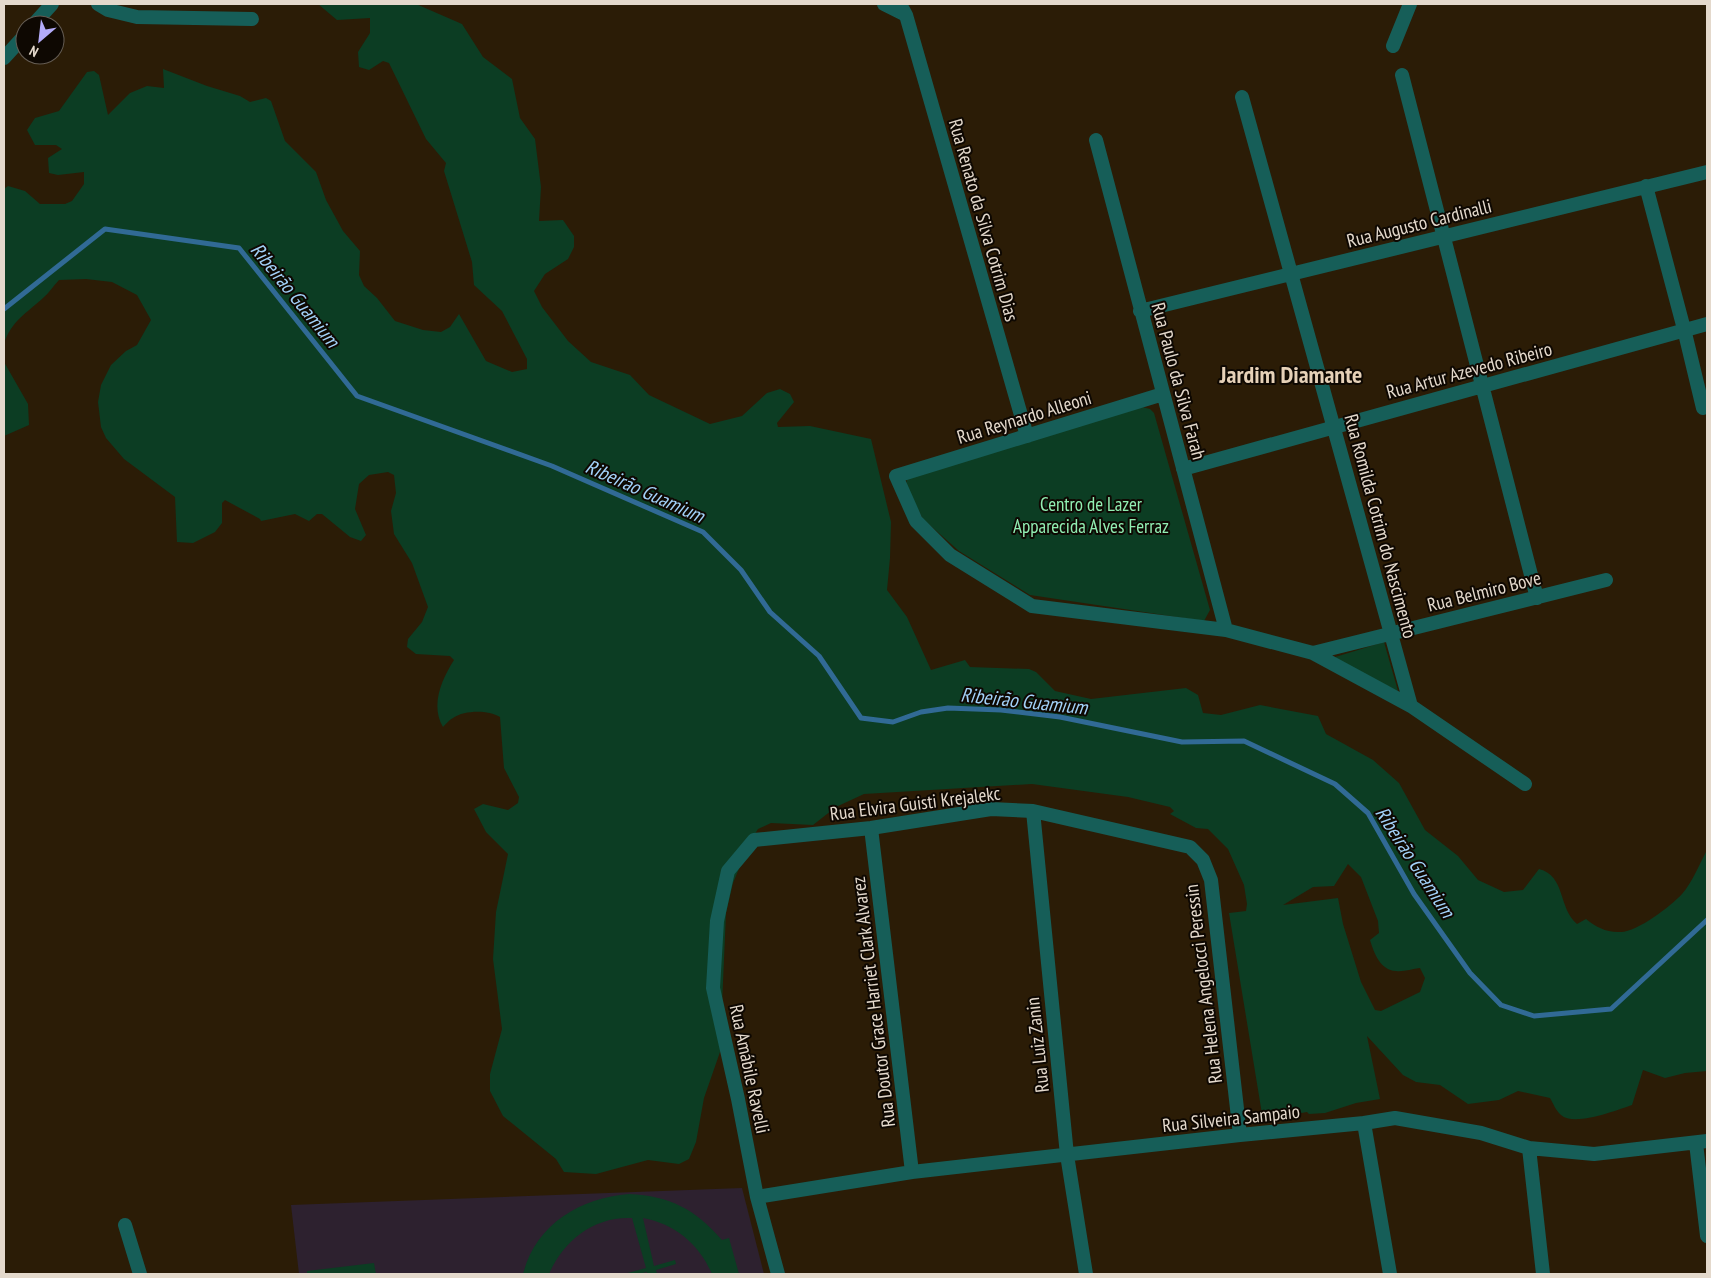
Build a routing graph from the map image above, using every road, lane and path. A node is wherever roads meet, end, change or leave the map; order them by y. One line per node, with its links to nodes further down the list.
1 (52, 4): 6 (street)
2 (98, 4): 7 (street)
3 (884, 4): 5 (street, Rua Renato da Silva Cotrim Dias)
4 (1410, 4): 9 (street)
5 (903, 10): 25 (street, Rua Renato da Silva Cotrim Dias)
6 (43, 15)
7 (252, 19)
8 (15, 45): 10 (street)
9 (1393, 46)
10 (4, 58)
11 (1402, 75): 16 (street)
12 (1242, 96): 17 (street, Rua Romilda Cotrim do Nascimento)
13 (1096, 140): 18 (street, Rua Paulo da Silva Farah)
14 (1707, 172): 15 (street, Rua Augusto Cardinalli)
15 (1646, 186): 16 (street, Rua Augusto Cardinalli); 20 (street)
16 (1444, 236): 17 (street, Rua Augusto Cardinalli); 21 (street)
17 (1292, 274): 18 (street, Rua Augusto Cardinalli); 24 (street, Rua Romilda Cotrim do Nascimento)
18 (1140, 311): 22 (street, Rua Paulo da Silva Farah)
19 (1707, 324): 20 (street, Rua Artur Azevedo Ribeiro)
20 (1684, 329): 21 (street, Rua Artur Azevedo Ribeiro); 23 (street)
21 (1482, 385): 24 (street, Rua Artur Azevedo Ribeiro); 28 (street)
22 (1163, 394): 25 (street, Rua Reynardo Alleoni); 26 (street, Rua Paulo da Silva Farah)
23 (1702, 408)
24 (1334, 426): 26 (street, Rua Artur Azevedo Ribeiro); 30 (street, Rua Romilda Cotrim do Nascimento)
25 (1027, 436): 29 (street, Rua Reynardo Alleoni)
26 (1183, 469): 29 (street, Rua Paulo da Silva Farah)
27 (1606, 580): 28 (street, Rua Belmiro Bove)
28 (1537, 598): 30 (street, Rua Belmiro Bove)
29 (1226, 630): 31 (street)
30 (1391, 634): 31 (street, Rua Belmiro Bove); 32 (street, Rua Romilda Cotrim do Nascimento)
31 (1312, 653): 32 (street)
32 (1411, 706): 33 (street)
33 (1525, 784)
34 (1033, 811): 35 (street, Rua Elvira Guisti Krejalekc); 36 (street, Rua Elvira Guisti Krejalekc); 42 (street, Rua Luiz Zanin)
35 (871, 828): 37 (street, Rua Elvira Guisti Krejalekc); 43 (street, Rua Doutor Grace Harriet Clark Alvarez)
36 (1203, 860): 39 (street, Rua Helena Angelocci Peressin)
37 (728, 870): 44 (street, Rua Amábile Ravelli)
38 (1364, 1123): 39 (street, Rua Silveira Sampaio); 41 (street, Rua Silveira Sampaio); 50 (street)
39 (1240, 1134): 42 (street, Rua Silveira Sampaio)
40 (1701, 1142): 41 (street, Rua Silveira Sampaio); 46 (street)
41 (1529, 1148): 51 (street)
42 (1067, 1155): 43 (street, Rua Silveira Sampaio); 49 (street, Rua Luiz Zanin)
43 (912, 1172): 44 (street, Rua Silveira Sampaio)
44 (757, 1197): 48 (street, Rua Amábile Ravelli)
45 (125, 1225): 47 (street)
46 (1707, 1236)
47 (140, 1274)
48 (778, 1274)
49 (1086, 1274)
50 (1390, 1274)
51 (1543, 1274)

